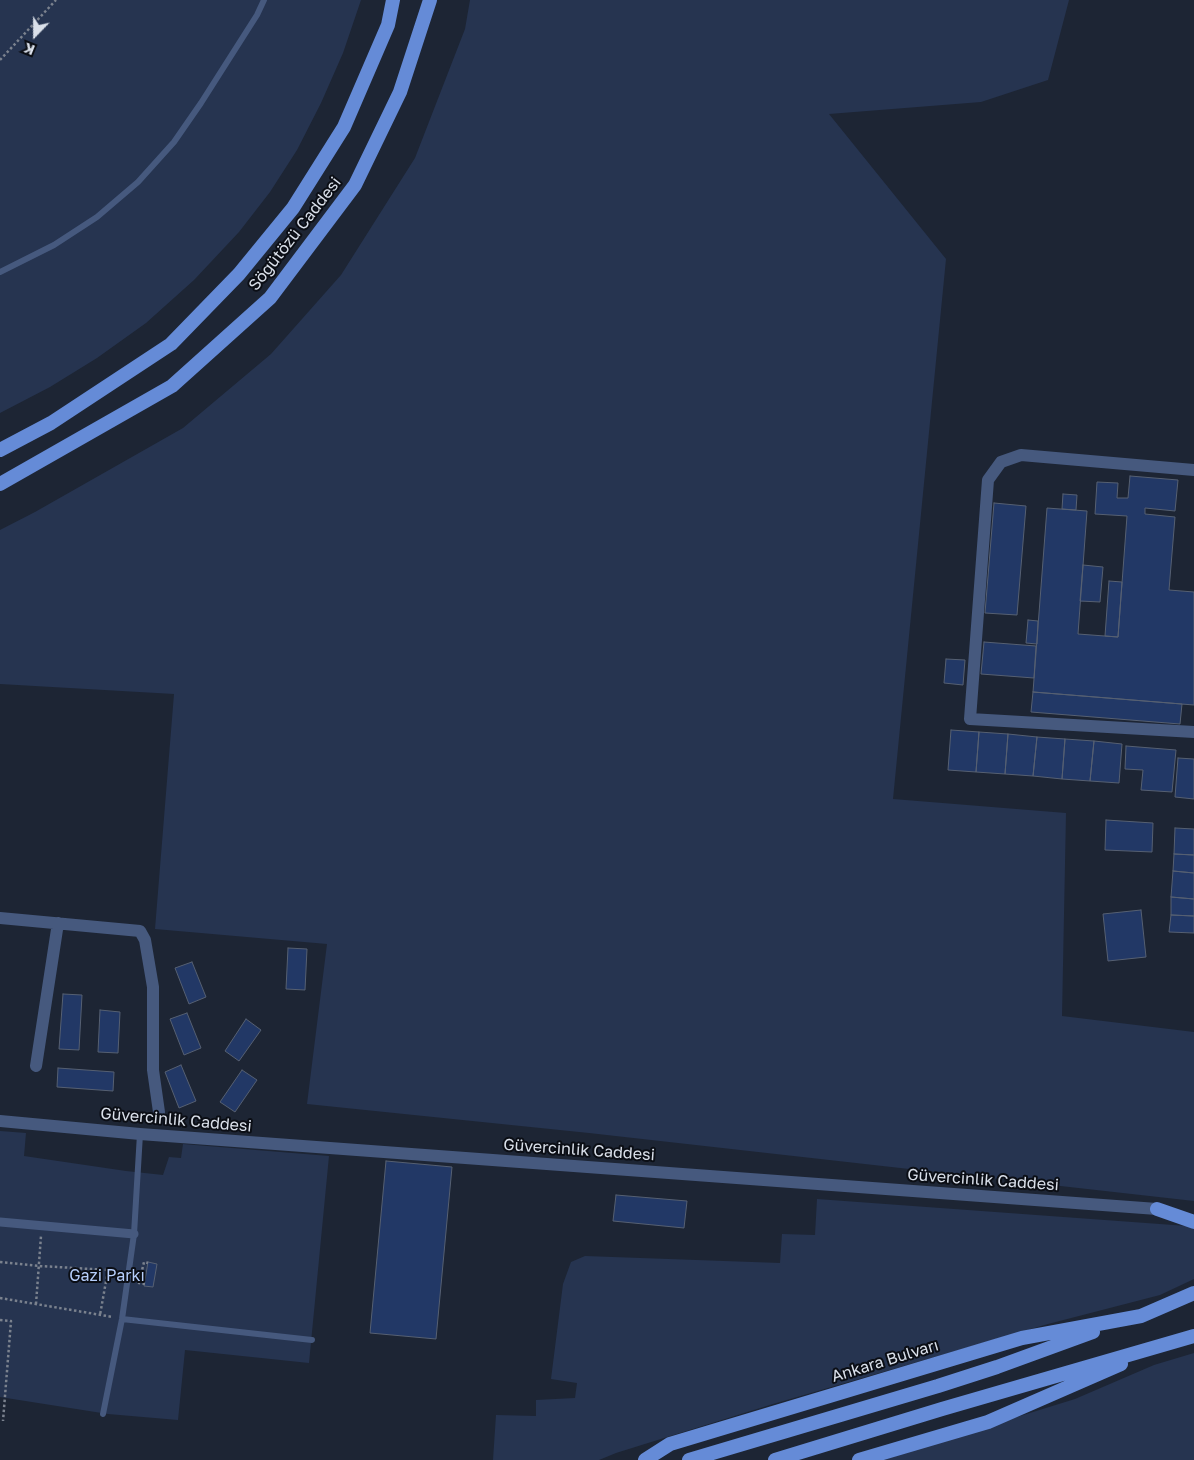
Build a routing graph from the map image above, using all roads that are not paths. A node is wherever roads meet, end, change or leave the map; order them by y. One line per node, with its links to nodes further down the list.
1 (264, 0): 4 (lane)
2 (394, 0): 5 (main road, Söğütözü Caddesi)
3 (430, 0): 7 (main road, Söğütözü Caddesi)
4 (0, 272)
5 (0, 450)
6 (1194, 470): 8 (street)
7 (0, 484)
8 (1194, 732)
9 (0, 918): 10 (street, Güvercinlik Caddesi)
10 (58, 923): 11 (street); 12 (street, Güvercinlik Caddesi)
11 (36, 1066)
12 (159, 1112)
13 (0, 1121): 14 (street, Güvercinlik Caddesi)
14 (140, 1134): 15 (street, Güvercinlik Caddesi); 19 (lane)
15 (1157, 1209): 16 (main road); 18 (main road)
16 (1194, 1212)
17 (0, 1222): 19 (street)
18 (1194, 1222)
19 (134, 1234): 23 (lane)
20 (1194, 1293): 22 (main road)
21 (1194, 1300): 22 (main road, Ankara Bulvarı)
22 (1141, 1316): 28 (main road, Ankara Bulvarı); 29 (main road, Ankara Bulvarı)
23 (122, 1319): 25 (lane); 27 (lane)
24 (1194, 1336): 26 (main road)
25 (312, 1340)
26 (1176, 1341): 30 (main road); 31 (main road)
27 (103, 1414)
28 (645, 1460)
29 (689, 1460)
30 (775, 1460)
31 (859, 1460)

